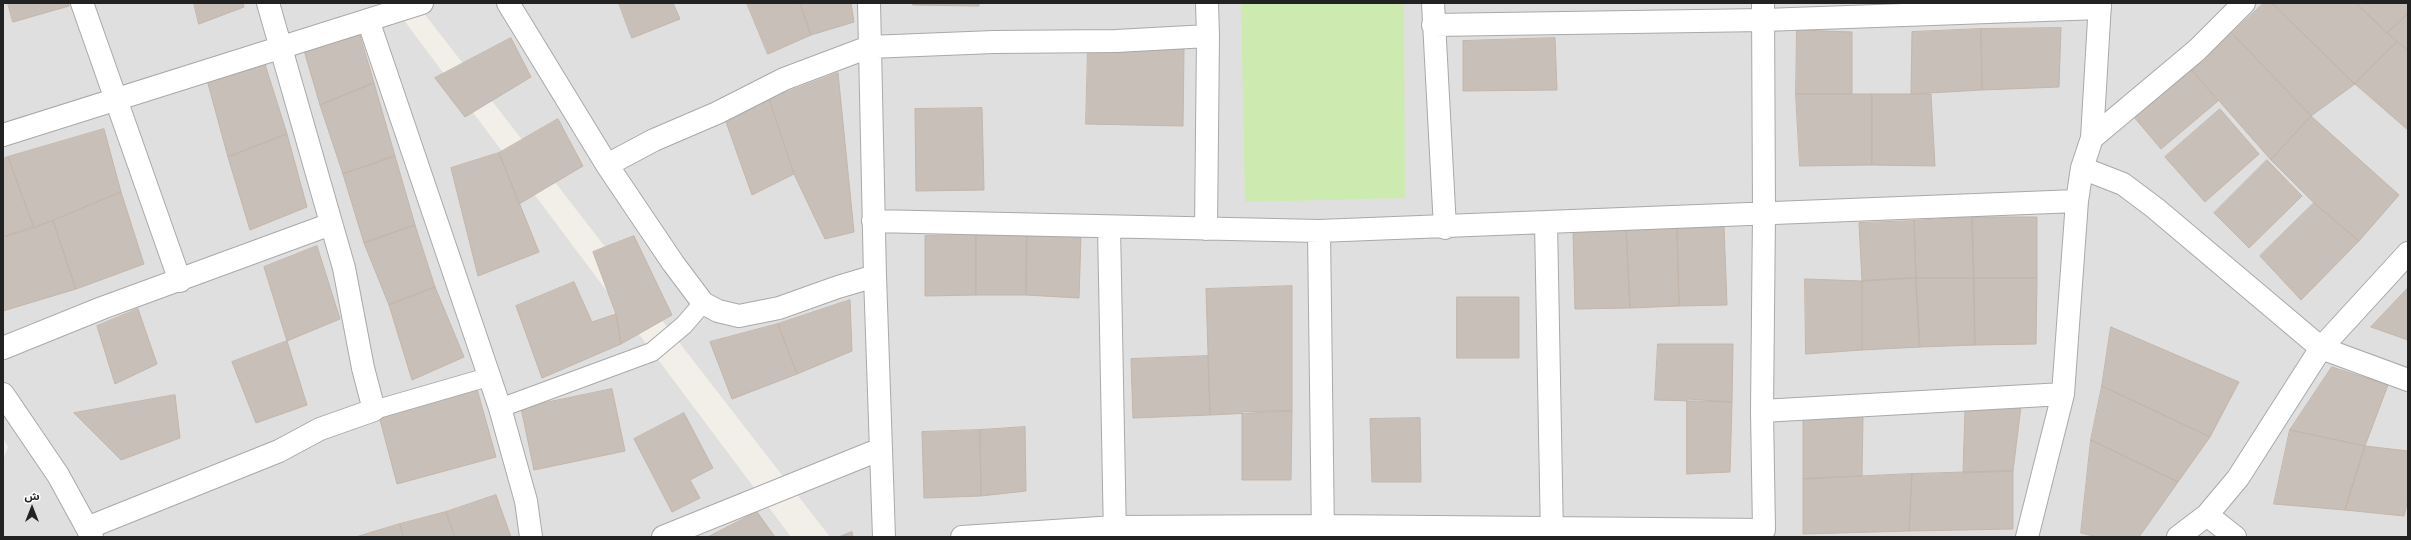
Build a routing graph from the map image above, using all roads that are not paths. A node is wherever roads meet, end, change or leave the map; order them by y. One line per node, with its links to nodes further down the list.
1 (82, 3): 16 (street)
2 (268, 3): 15 (street)
3 (422, 3): 11 (street)
4 (508, 3): 19 (street)
5 (869, 3): 14 (street)
6 (1207, 3): 13 (street)
7 (1433, 3): 12 (street)
8 (2244, 3): 18 (street)
9 (2100, 6): 10 (street); 18 (street)
10 (1764, 12): 12 (street); 22 (street)
11 (368, 20): 15 (street); 36 (street)
12 (1433, 25): 27 (street)
13 (1208, 36): 14 (street); 28 (street)
14 (869, 47): 19 (street); 23 (street)
15 (281, 48): 16 (street); 25 (street)
16 (115, 100): 17 (street); 32 (street)
17 (3, 135)
18 (2092, 138): 20 (street)
19 (607, 165): 33 (street)
20 (2082, 168): 21 (street); 35 (street)
21 (2077, 201): 22 (street); 39 (street)
22 (1764, 214): 24 (street); 42 (street)
23 (873, 221): 26 (street); 31 (street)
24 (1546, 222): 27 (street); 47 (street)
25 (331, 224): 32 (street); 41 (street)
26 (1109, 227): 28 (street); 46 (street)
27 (1446, 228): 29 (street)
28 (1206, 229): 29 (street)
29 (1319, 231): 45 (street)
30 (2408, 253): 35 (street)
31 (875, 276): 33 (street); 43 (street)
32 (180, 281): 34 (street)
33 (703, 303): 40 (lane)
34 (3, 348)
35 (2321, 348): 37 (street); 44 (street)
36 (488, 377): 40 (street); 41 (lane)
37 (2408, 380)
38 (3, 394): 48 (street)
39 (2063, 394): 42 (street); 54 (street)
40 (500, 408): 50 (street)
41 (374, 410): 48 (street)
42 (1762, 411): 49 (street)
43 (881, 449): 51 (street); 52 (street)
44 (2207, 515): 55 (street); 56 (street)
45 (1323, 531): 46 (street); 47 (street)
46 (1115, 532): 53 (street)
47 (1552, 532): 49 (street)
48 (90, 533)
49 (1764, 533)
50 (531, 537)
51 (663, 537)
52 (884, 537)
53 (962, 537)
54 (2027, 537)
55 (2178, 537)
56 (2235, 537)

